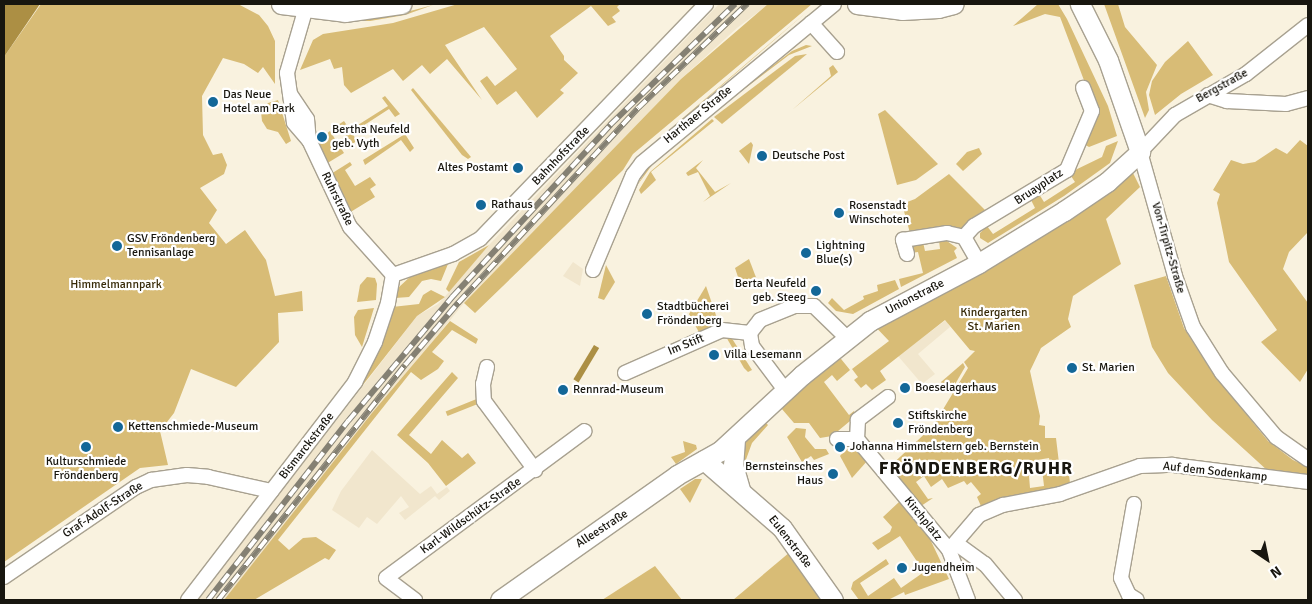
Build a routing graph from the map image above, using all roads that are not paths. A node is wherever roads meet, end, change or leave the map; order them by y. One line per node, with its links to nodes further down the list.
1 (281, 4): 8 (main road)
2 (401, 4): 8 (main road)
3 (706, 4): 20 (street, Bahnhofstraße)
4 (834, 4): 9 (street, Harthaer Straße)
5 (857, 4): 6 (main road)
6 (954, 4)
7 (1080, 4): 15 (main road, Von-Tirpitz-Straße)
8 (306, 6): 20 (street, Ruhrstraße)
9 (811, 22): 11 (street); 19 (street, Harthaer Straße)
10 (1308, 25): 13 (street, Bergstraße)
11 (836, 52)
12 (1083, 88): 16 (street, Bruayplatz)
13 (1208, 94): 14 (street); 15 (street, Bergstraße)
14 (1308, 98)
15 (1140, 152): 18 (main road, Unionstraße); 31 (street, Von-Tirpitz-Straße)
16 (964, 236): 17 (street); 18 (street)
17 (907, 254)
18 (979, 263): 22 (main road, Unionstraße)
19 (594, 270)
20 (392, 275): 36 (street, Bismarckstraße)
21 (750, 333): 22 (street); 24 (street, Im Stift); 25 (street)
22 (847, 338): 25 (main road, Unionstraße)
23 (487, 367): 33 (street)
24 (625, 373)
25 (785, 390): 28 (main road, Unionstraße)
26 (888, 397): 30 (street)
27 (585, 431): 33 (street, Karl-Wildschütz-Straße)
28 (735, 439): 32 (main road, Unionstraße); 35 (main road)
29 (837, 439): 30 (street)
30 (857, 439): 38 (street, Kirchplatz)
31 (1308, 458)
32 (704, 460): 35 (main road, Eulenstraße); 42 (main road, Alleestraße)
33 (535, 470): 41 (street, Karl-Wildschütz-Straße)
34 (1308, 482): 38 (street, Auf dem Sodenkamp)
35 (740, 490): 43 (main road, Eulenstraße)
36 (271, 491): 39 (street, Graf-Adolf-Straße); 40 (street, Bismarckstraße)
37 (1134, 504): 46 (street)
38 (953, 547): 44 (street); 45 (street)
39 (4, 577)
40 (188, 600)
41 (415, 600)
42 (500, 600)
43 (833, 600)
44 (968, 600)
45 (1015, 600)
46 (1137, 600)

